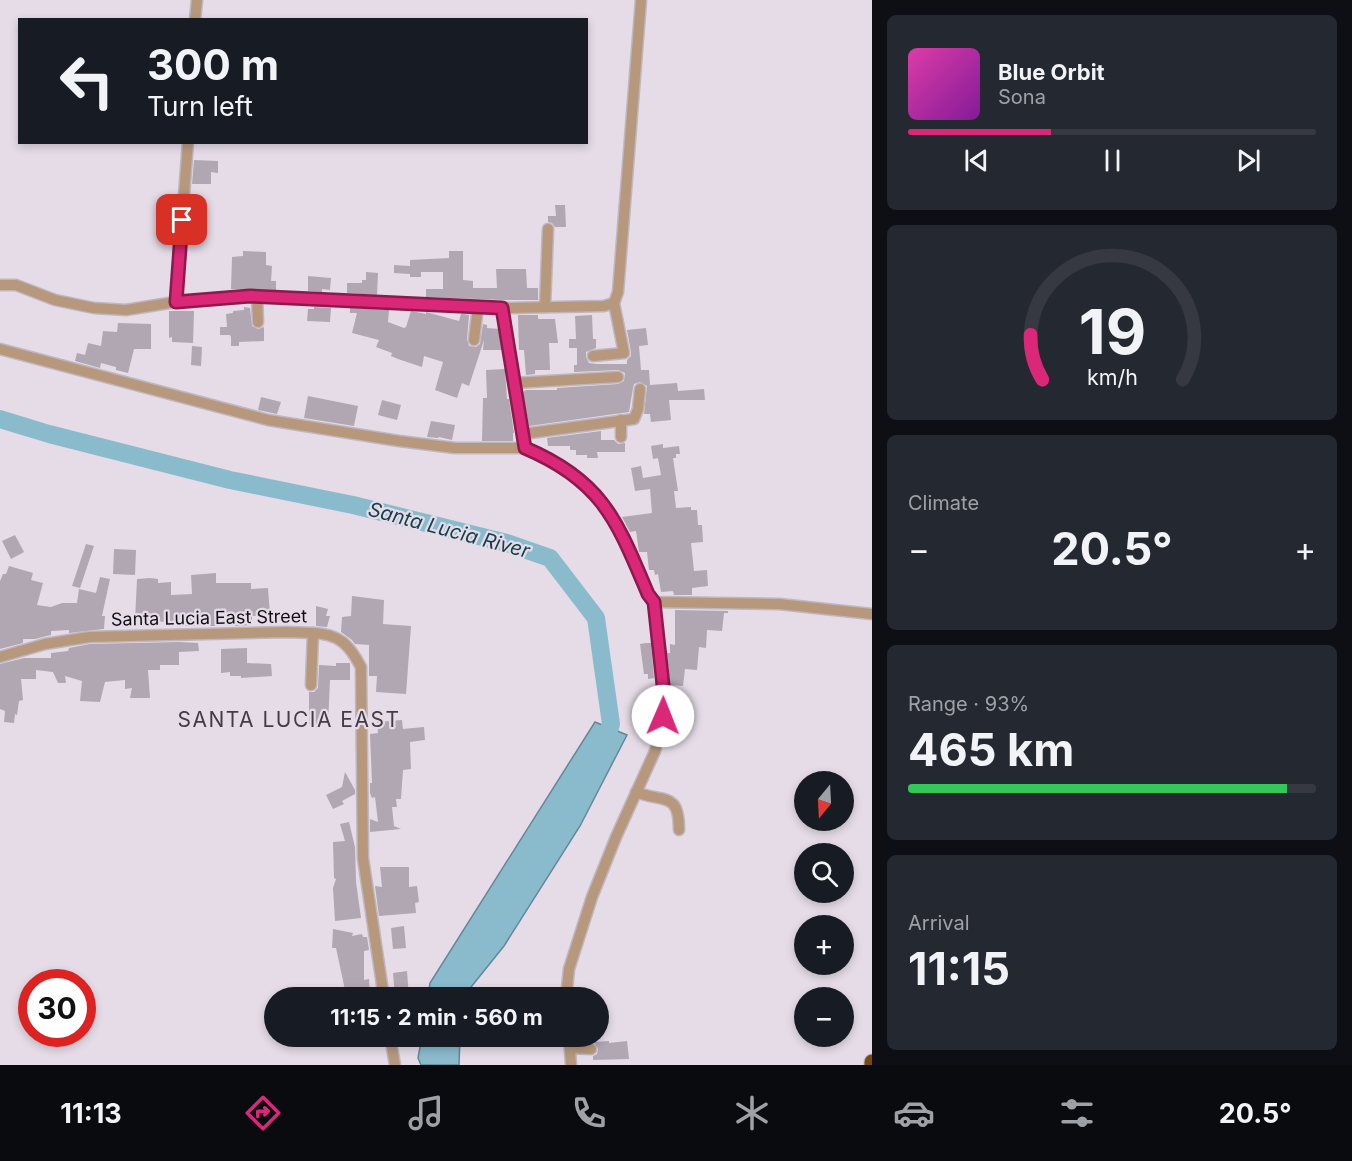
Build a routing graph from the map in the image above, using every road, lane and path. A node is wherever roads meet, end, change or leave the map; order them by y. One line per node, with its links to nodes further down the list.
1 (196, 0): 3 (street)
2 (641, 0): 9 (street)
3 (195, 18)
4 (188, 144): 8 (street)
5 (548, 229): 11 (street)
6 (0, 285): 8 (street)
7 (257, 296): 8 (street); 10 (street); 13 (street)
8 (176, 302)
9 (614, 303): 11 (street); 16 (street)
10 (478, 306): 12 (street); 14 (street)
11 (545, 307): 12 (street)
12 (502, 308): 18 (street)
13 (258, 322)
14 (474, 340)
15 (0, 349): 23 (street)
16 (593, 356)
17 (618, 377): 18 (street)
18 (514, 382): 21 (street)
19 (640, 389): 20 (street)
20 (621, 420): 21 (street); 22 (street)
21 (522, 434): 23 (street)
22 (621, 437)
23 (525, 448): 24 (street)
24 (654, 602): 25 (street); 29 (street)
25 (872, 614)
26 (313, 633): 27 (street, Santa Lucia East Street); 28 (street); 31 (street, Santa Lucia East Street)
27 (0, 657)
28 (311, 685)
29 (636, 792): 30 (street); 32 (street)
30 (679, 830)
31 (382, 987)
32 (567, 987)
33 (392, 1047): 37 (street)
34 (569, 1047): 38 (street)
35 (585, 1047): 36 (street)
36 (591, 1049)
37 (395, 1065)
38 (571, 1065)

